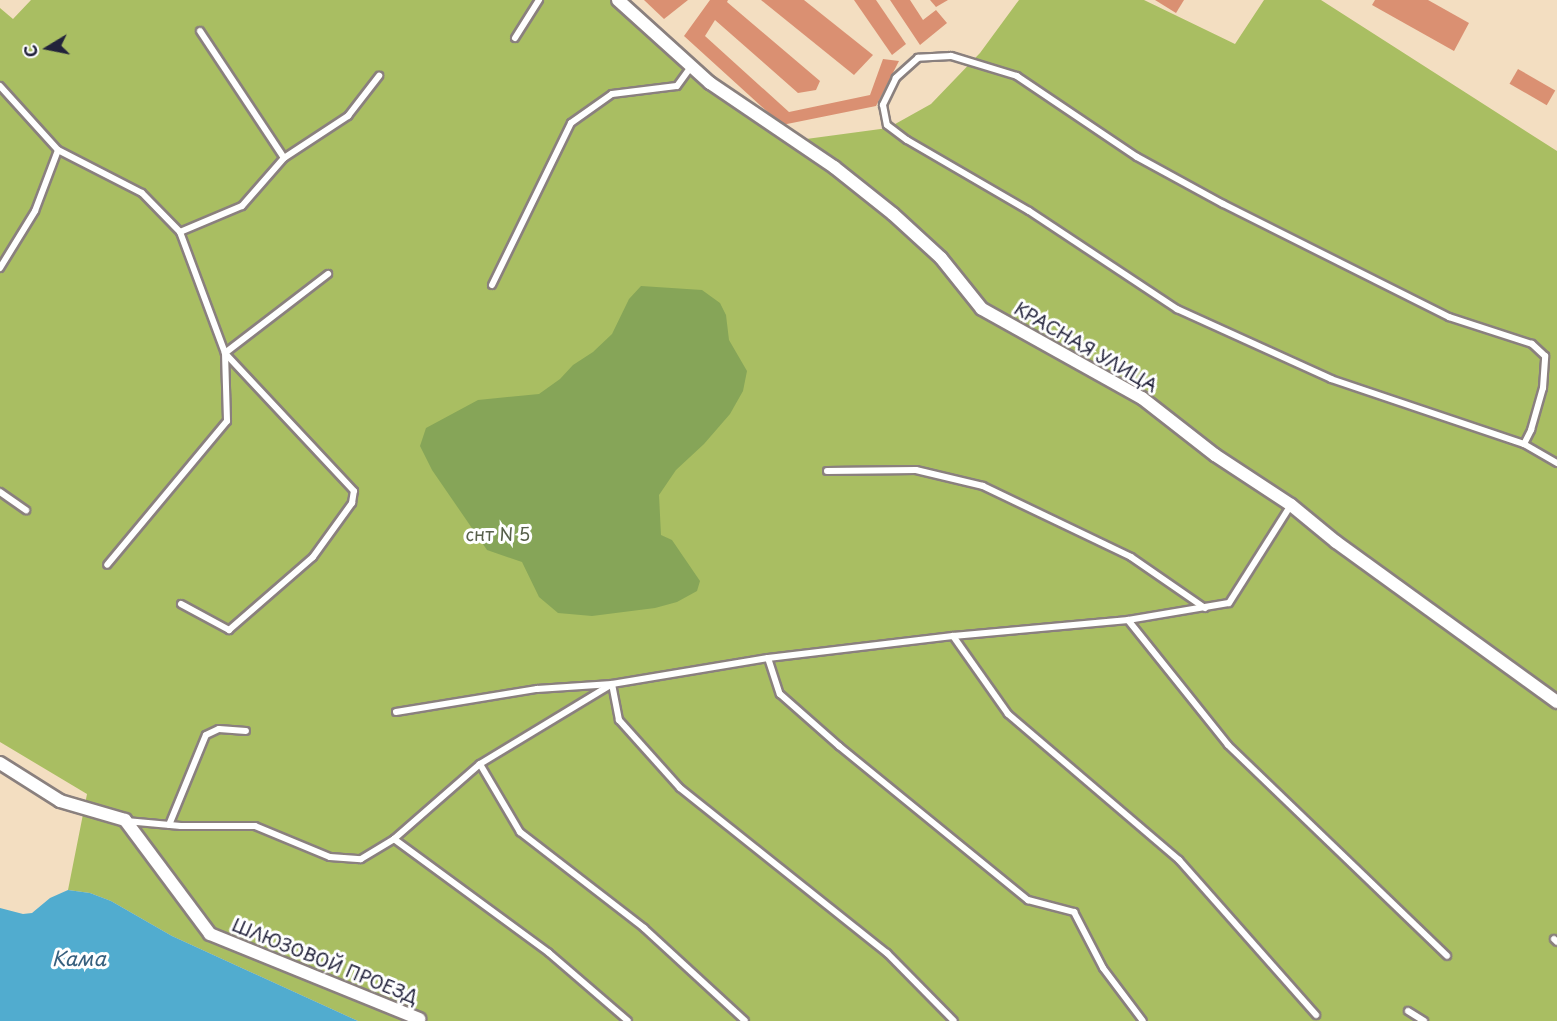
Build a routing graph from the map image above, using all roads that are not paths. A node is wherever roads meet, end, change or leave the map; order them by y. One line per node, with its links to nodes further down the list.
1 (539, 0): 4 (lane)
2 (618, 0): 5 (street, КРАСНАЯ УЛИЦА)
3 (200, 31): 9 (lane)
4 (515, 38)
5 (692, 65): 13 (lane); 19 (street, КРАСНАЯ УЛИЦА)
6 (379, 76): 9 (lane)
7 (0, 86): 8 (lane)
8 (58, 150): 10 (lane); 11 (lane)
9 (284, 158): 10 (lane)
10 (180, 232): 14 (lane)
11 (0, 268)
12 (328, 274): 14 (lane)
13 (492, 285)
14 (225, 353): 21 (lane); 22 (lane)
15 (1524, 444): 15 (lane); 16 (lane)
16 (1557, 463)
17 (827, 471): 23 (lane)
18 (0, 492): 20 (lane)
19 (1291, 505): 23 (lane); 28 (street, КРАСНАЯ УЛИЦА)
20 (26, 510)
21 (107, 565)
22 (181, 604)
23 (1204, 608): 24 (lane)
24 (1128, 620): 25 (lane); 36 (lane)
25 (953, 636): 26 (lane); 38 (lane)
26 (768, 658): 27 (lane); 43 (lane)
27 (612, 684): 29 (lane); 32 (lane); 42 (lane)
28 (1557, 702)
29 (396, 712)
30 (246, 731): 34 (lane)
31 (0, 764): 33 (street)
32 (480, 764): 35 (lane); 41 (lane)
33 (125, 820): 34 (lane); 39 (street, ШЛЮЗОВОЙ ПРОЕЗД)
34 (169, 825): 35 (lane)
35 (394, 839): 40 (lane)
36 (1447, 956)
37 (1408, 1011): 44 (lane)
38 (1316, 1015)
39 (420, 1020)
40 (628, 1021)
41 (745, 1021)
42 (954, 1021)
43 (1143, 1021)
44 (1424, 1021)

